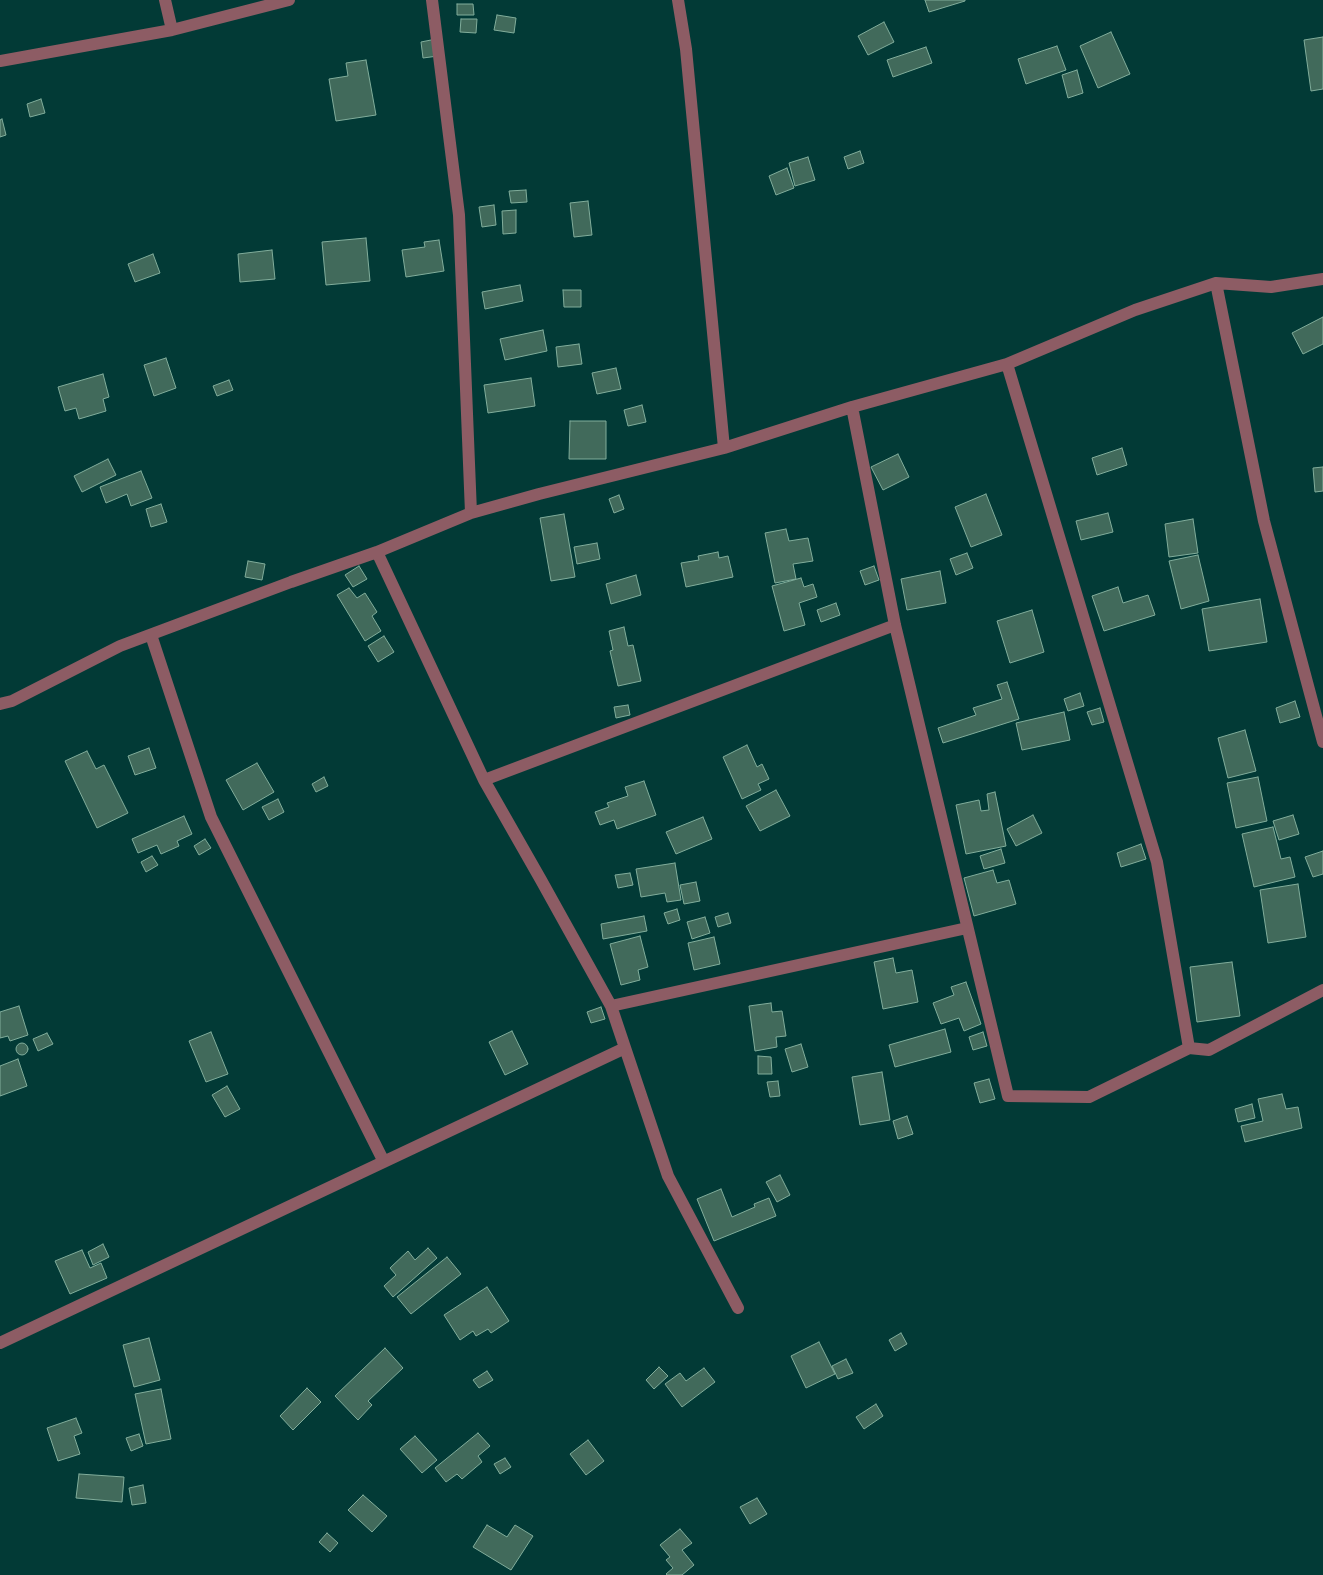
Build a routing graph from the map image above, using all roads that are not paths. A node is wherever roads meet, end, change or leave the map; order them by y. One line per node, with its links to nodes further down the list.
1 (165, 0): 5 (street)
2 (289, 0): 5 (street)
3 (432, 0): 12 (street)
4 (678, 0): 11 (street)
5 (172, 30): 6 (street)
6 (0, 61)
7 (1323, 279): 8 (street)
8 (1216, 283): 9 (street); 17 (street)
9 (1007, 364): 10 (street); 23 (street)
10 (852, 407): 11 (street); 14 (street)
11 (724, 448): 12 (street)
12 (471, 513): 13 (street)
13 (377, 552): 15 (street); 18 (street)
14 (895, 625): 18 (street); 19 (street)
15 (151, 635): 16 (street); 24 (street)
16 (0, 704)
17 (1323, 742)
18 (484, 780): 21 (street)
19 (967, 928): 21 (street); 23 (street)
20 (1323, 990): 23 (street)
21 (611, 1006): 22 (street)
22 (625, 1048): 24 (street); 25 (street)
23 (1189, 1048)
24 (384, 1162): 26 (street)
25 (738, 1308)
26 (0, 1343)

